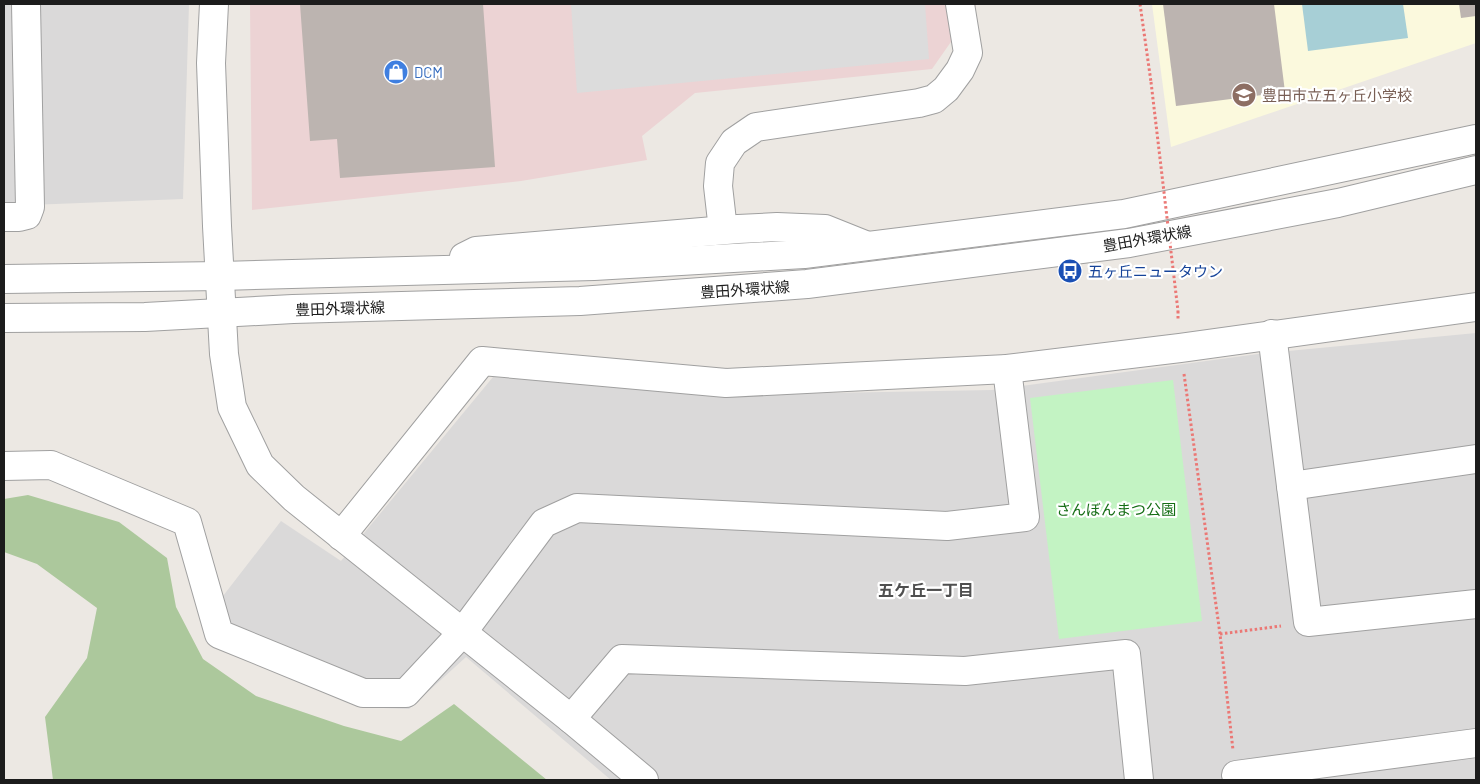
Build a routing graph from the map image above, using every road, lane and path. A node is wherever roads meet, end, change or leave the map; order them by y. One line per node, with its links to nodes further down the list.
1 (26, 4): 7 (street)
2 (214, 4): 11 (street)
3 (960, 4): 8 (street)
4 (1140, 4): 14 (path, bridge)
5 (1476, 138): 9 (street, 豊田外環状線)
6 (1476, 170): 15 (street, 豊田外環状線)
7 (4, 217)
8 (723, 230): 9 (street); 10 (street)
9 (867, 246): 10 (street, 豊田外環状線)
10 (438, 270): 11 (street, 豊田外環状線)
11 (220, 276): 12 (street, 豊田外環状線); 15 (street)
12 (4, 279)
13 (1476, 307): 17 (street)
14 (1178, 311)
15 (222, 313): 16 (street, 豊田外環状線); 23 (street)
16 (4, 318)
17 (1272, 334): 18 (street); 22 (street)
18 (1180, 348): 19 (street); 27 (path)
19 (1007, 369): 23 (street); 26 (street)
20 (1476, 459): 22 (street)
21 (4, 466): 26 (street)
22 (1291, 486): 25 (street)
23 (341, 536): 26 (street)
24 (1476, 604): 25 (street)
25 (1308, 622): 27 (path)
26 (462, 633): 28 (street)
27 (1220, 634): 30 (path)
28 (571, 719): 31 (street); 32 (street)
29 (1476, 743): 30 (street)
30 (1253, 776)
31 (644, 780)
32 (1139, 780)

